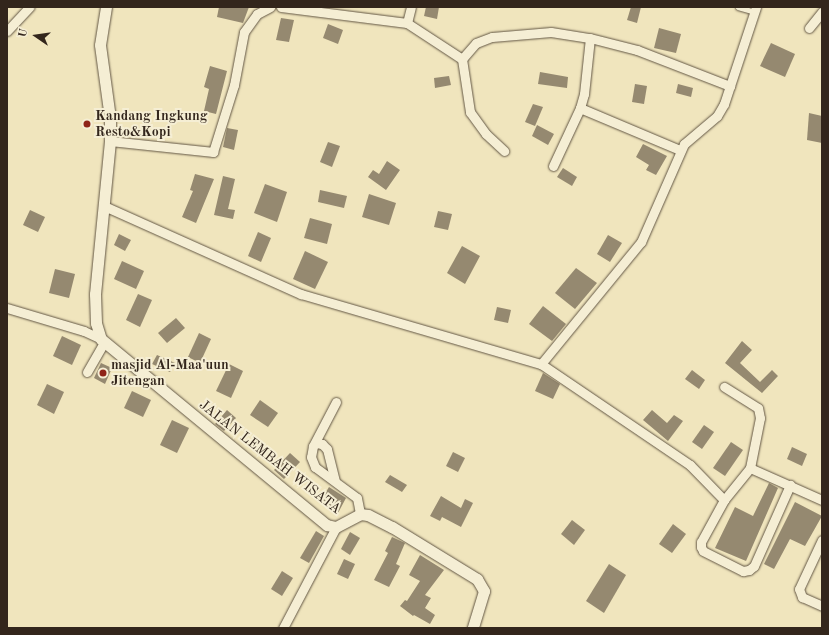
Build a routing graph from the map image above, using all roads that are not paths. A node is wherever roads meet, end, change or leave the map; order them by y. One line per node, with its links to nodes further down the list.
1 (29, 7): 11 (street)
2 (106, 7): 16 (street)
3 (270, 7): 16 (street)
4 (282, 7): 9 (street)
5 (411, 7): 9 (street)
6 (738, 7): 7 (lane)
7 (756, 9): 14 (street)
8 (822, 12): 10 (street)
9 (408, 23): 13 (street)
10 (809, 28)
11 (7, 31)
12 (590, 38): 13 (street); 14 (street); 15 (street)
13 (462, 59): 18 (street)
14 (730, 86): 17 (street)
15 (580, 108): 17 (street); 19 (street)
16 (110, 141): 20 (street)
17 (680, 150): 24 (street)
18 (504, 151)
19 (553, 166)
20 (104, 206): 23 (street); 24 (street)
21 (7, 308): 22 (street)
22 (84, 331): 23 (street); 23 (street)
23 (100, 334): 25 (street); 35 (street, JALAN LEMBAH WISATA)
24 (541, 364): 32 (street)
25 (87, 372)
26 (724, 387): 29 (street)
27 (336, 402): 28 (street)
28 (316, 443): 30 (street); 30 (street)
29 (750, 468): 31 (street); 32 (street)
30 (335, 480): 34 (street)
31 (790, 485): 32 (street); 33 (street)
32 (724, 500)
33 (822, 500)
34 (360, 514): 35 (street, JALAN LEMBAH WISATA); 39 (street, JALAN LEMBAH WISATA)
35 (336, 527): 38 (street)
36 (822, 540): 37 (street)
37 (822, 606)
38 (283, 628)
39 (473, 628)

